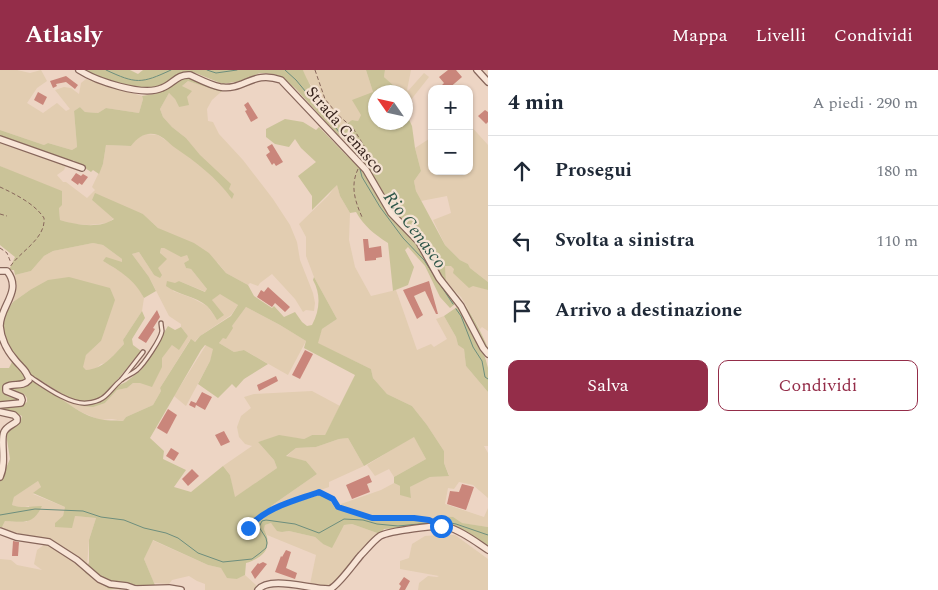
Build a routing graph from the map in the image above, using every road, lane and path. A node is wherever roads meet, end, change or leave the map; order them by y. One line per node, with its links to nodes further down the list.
1 (79, 70): 6 (street, Strada Cenasco)
2 (315, 70): 8 (path)
3 (477, 70): 4 (street)
4 (488, 82)
5 (0, 139): 7 (street)
6 (361, 164): 8 (street, Strada Cenasco); 12 (path)
7 (82, 168)
8 (371, 176): 17 (street, Strada Cenasco)
9 (0, 187): 13 (path)
10 (0, 214): 11 (path)
11 (7, 216)
12 (362, 217)
13 (0, 248)
14 (0, 271): 18 (street)
15 (160, 323): 19 (lane)
16 (143, 352): 19 (lane)
17 (488, 354)
18 (28, 376): 19 (lane); 20 (street)
19 (122, 379)
20 (0, 405)
21 (0, 412): 22 (street)
22 (0, 477)
23 (441, 526): 25 (path); 26 (street); 29 (street)
24 (0, 531): 27 (street)
25 (240, 537)
26 (488, 550)
27 (137, 589): 28 (street)
28 (181, 590)
29 (258, 590)

